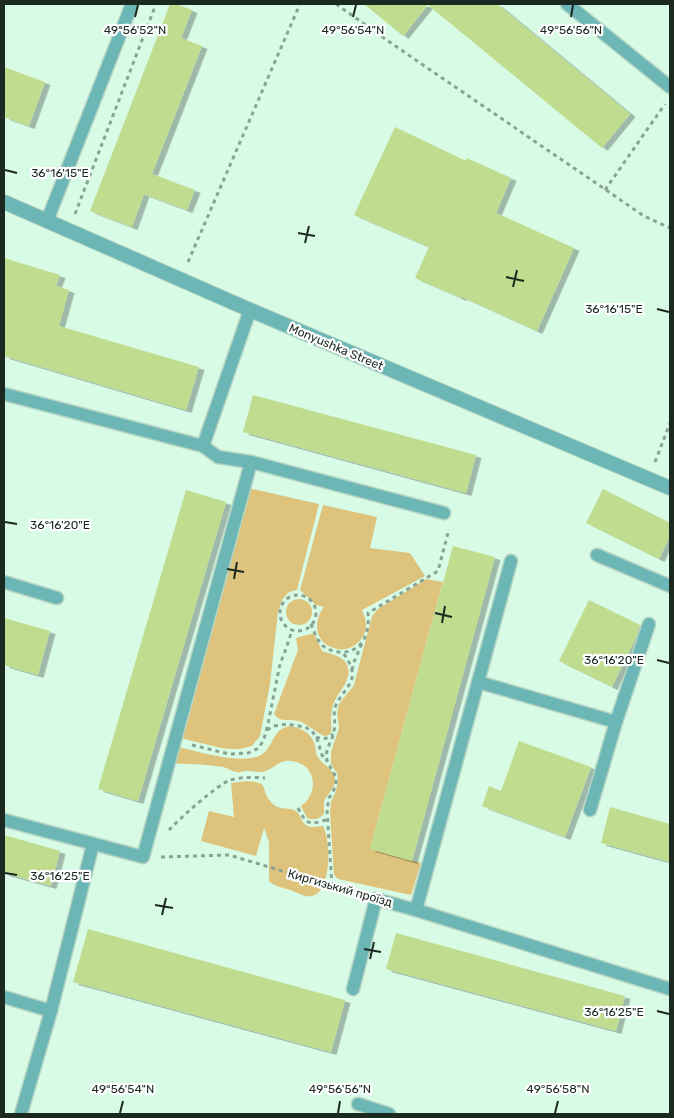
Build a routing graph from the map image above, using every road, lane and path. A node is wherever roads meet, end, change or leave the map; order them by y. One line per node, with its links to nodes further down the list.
1 (132, 4): 10 (lane)
2 (156, 4): 12 (path)
3 (300, 4): 13 (path)
4 (336, 4): 8 (path)
5 (567, 4): 6 (lane)
6 (670, 87)
7 (665, 104): 8 (path)
8 (605, 190): 11 (path)
9 (4, 202): 10 (street, Monyushka Street)
10 (47, 221): 12 (street, Monyushka Street)
11 (670, 228)
12 (69, 230): 13 (street, Monyushka Street)
13 (181, 280): 14 (street, Monyushka Street)
14 (250, 310): 17 (lane); 20 (street, Monyushka Street)
15 (4, 394): 17 (lane)
16 (670, 423): 19 (path)
17 (203, 446): 18 (lane)
18 (250, 462): 21 (lane); 38 (lane)
19 (654, 463)
20 (670, 488)
21 (444, 514): 30 (path)
22 (597, 555): 25 (lane)
23 (511, 561): 33 (lane)
24 (4, 582): 26 (lane)
25 (670, 586)
26 (57, 598)
27 (311, 624): 29 (path); 29 (path); 31 (path)
28 (649, 624): 34 (lane)
29 (292, 630): 35 (path)
30 (365, 637): 31 (path); 32 (path)
31 (342, 653): 32 (path)
32 (352, 673): 36 (path)
33 (478, 682): 34 (lane); 50 (lane)
34 (616, 722): 42 (lane)
35 (267, 730): 37 (path); 38 (path)
36 (334, 734): 37 (path); 39 (path)
37 (316, 737): 39 (path)
38 (175, 740): 47 (lane)
39 (328, 763): 43 (path)
40 (265, 778): 45 (path)
41 (298, 808): 43 (path)
42 (590, 810)
43 (328, 819): 48 (path)
44 (4, 820): 46 (lane)
45 (168, 832)
46 (93, 844): 47 (lane); 54 (lane)
47 (143, 858): 48 (path, Киргизький проїзд)
48 (332, 886): 49 (path, Киргизький проїзд)
49 (376, 900): 50 (lane, Киргизький проїзд); 51 (lane)
50 (416, 910): 52 (lane, Киргизький проїзд)
51 (353, 989)
52 (670, 989)
53 (4, 997): 54 (lane)
54 (51, 1011): 56 (lane)
55 (358, 1104): 57 (lane)
56 (21, 1114)
57 (389, 1114)

